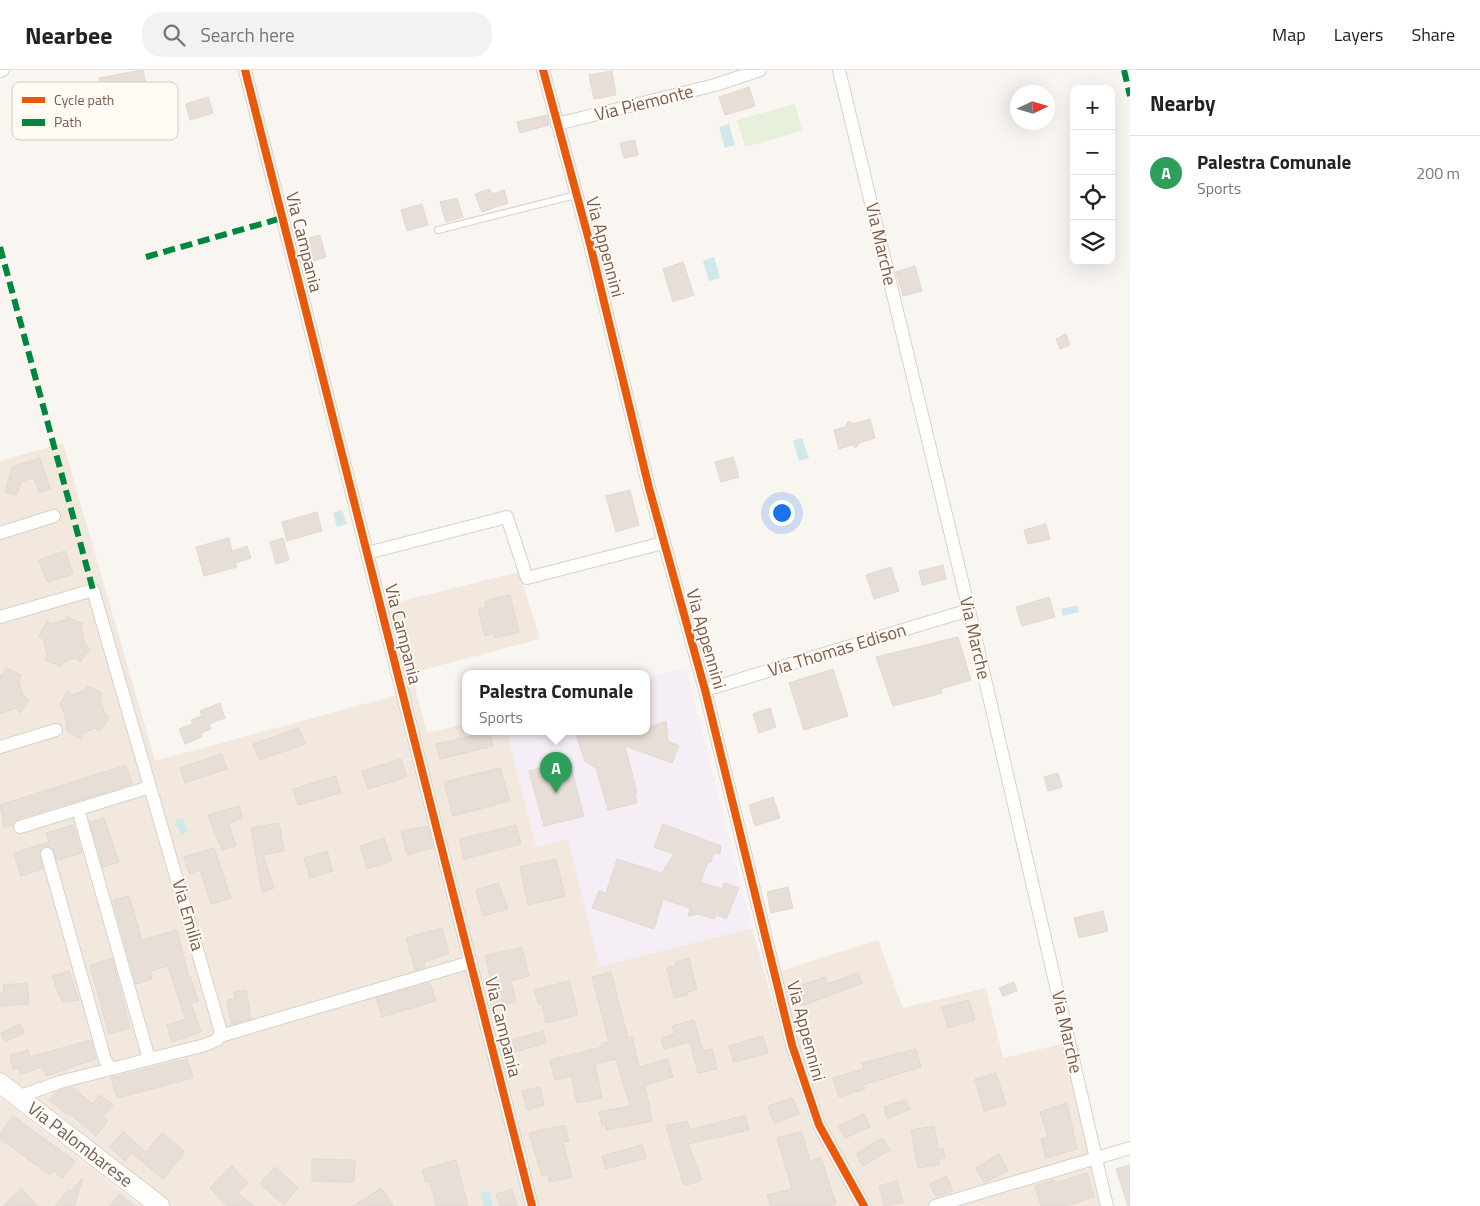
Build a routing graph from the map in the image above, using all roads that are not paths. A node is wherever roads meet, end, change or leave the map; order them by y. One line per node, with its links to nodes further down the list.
1 (245, 70): 11 (street, Via Campania)
2 (543, 70): 5 (street, Via Appennini)
3 (760, 70): 5 (street, Via Piemonte)
4 (839, 70): 12 (street, Via Marche)
5 (557, 124): 6 (street, Via Appennini)
6 (576, 195): 7 (lane); 10 (street, Via Appennini)
7 (438, 230)
8 (54, 516): 9 (street)
9 (0, 533)
10 (663, 543): 11 (street); 14 (street, Via Appennini)
11 (367, 552): 21 (street, Via Campania)
12 (968, 610): 14 (street, Via Thomas Edison); 28 (street, Via Marche)
13 (0, 617): 17 (street, Via Emilia)
14 (705, 690): 31 (street, Via Appennini)
15 (56, 730): 16 (street)
16 (0, 747)
17 (150, 787): 18 (street); 22 (street, Via Emilia)
18 (78, 809): 19 (street); 23 (street)
19 (20, 826)
20 (47, 854): 24 (street)
21 (471, 962): 22 (street); 30 (street, Via Campania)
22 (220, 1036): 23 (street)
23 (149, 1059): 24 (street)
24 (111, 1069): 26 (street)
25 (0, 1083): 26 (main road, Via Palombarese)
26 (18, 1097): 29 (main road, Via Palombarese)
27 (1130, 1148): 28 (street)
28 (1096, 1159): 32 (street); 33 (street, Via Marche)
29 (160, 1206)
30 (532, 1206)
31 (864, 1206)
32 (935, 1206)
33 (1107, 1206)

